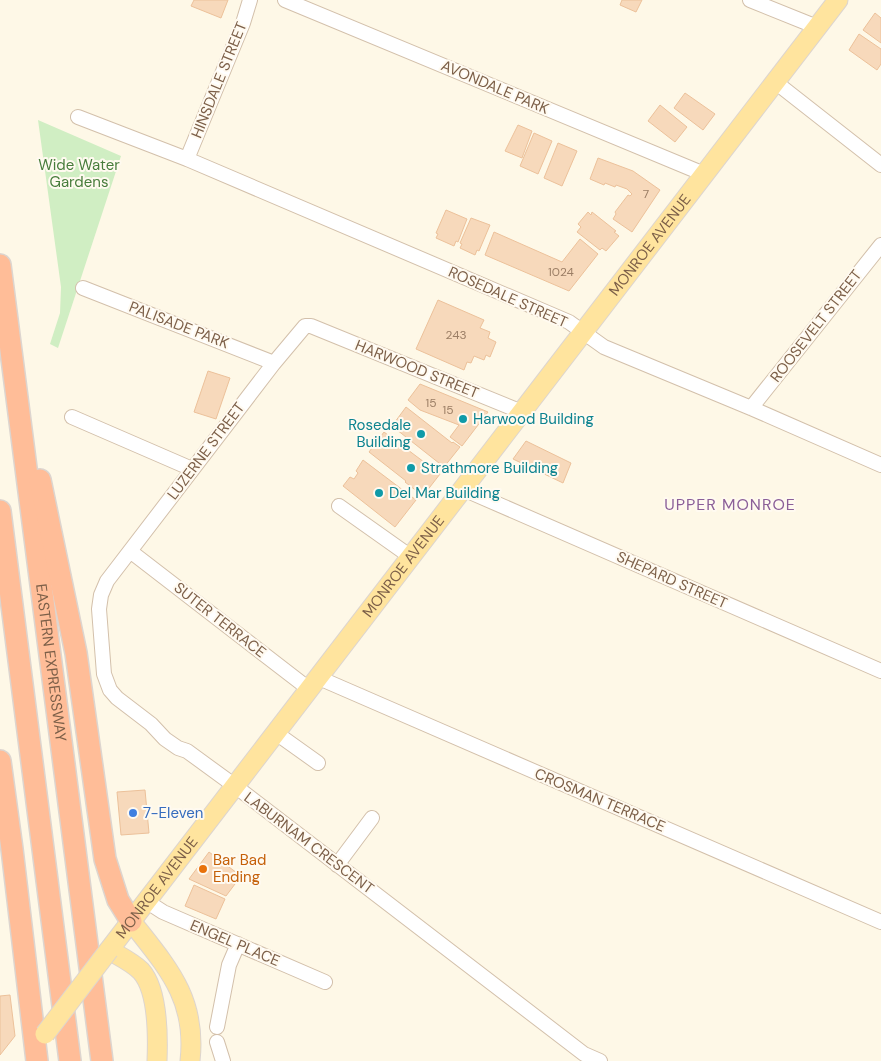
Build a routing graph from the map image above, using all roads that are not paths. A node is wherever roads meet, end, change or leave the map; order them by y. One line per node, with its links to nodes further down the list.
1 (250, 0): 8 (street, HINSDALE STREET)
2 (285, 0): 10 (street, AVONDALE PARK)
3 (750, 0): 5 (street)
4 (838, 0): 5 (main road, MONROE AVENUE)
5 (817, 27): 6 (main road, MONROE AVENUE)
6 (774, 81): 9 (street); 10 (main road, MONROE AVENUE)
7 (78, 117): 8 (street, ROSEDALE STREET)
8 (187, 159): 16 (street, ROSEDALE STREET)
9 (881, 165)
10 (704, 174): 16 (main road, MONROE AVENUE)
11 (881, 244): 18 (street, ROOSEVELT STREET)
12 (0, 265): 14 (highway, EASTERN EXPRESSWAY)
13 (84, 288): 17 (street, PALISADE PARK)
14 (8, 326): 38 (highway); 47 (highway, EASTERN EXPRESSWAY)
15 (311, 326): 17 (street, LUZERNE STREET); 19 (street, HARWOOD STREET)
16 (583, 333): 18 (street, ROSEDALE STREET); 19 (main road, MONROE AVENUE)
17 (274, 363): 22 (street, LUZERNE STREET)
18 (751, 408): 21 (street, ROSEDALE STREET)
19 (522, 412): 23 (main road, MONROE AVENUE)
20 (72, 417): 22 (street)
21 (881, 465)
22 (192, 469): 26 (street, LUZERNE STREET)
23 (463, 489): 27 (main road, MONROE AVENUE); 29 (street, SHEPARD STREET)
24 (339, 506): 27 (street)
25 (0, 511): 46 (highway, EASTERN EXPRESSWAY)
26 (130, 551): 28 (street, LUZERNE STREET); 30 (street, SUTER TERRACE)
27 (411, 556): 30 (main road, MONROE AVENUE)
28 (106, 582): 34 (street, LABURNAM CRESCENT)
29 (881, 671)
30 (314, 684): 31 (main road, MONROE AVENUE); 39 (street, CROSMAN TERRACE)
31 (276, 733): 33 (street); 34 (main road, MONROE AVENUE)
32 (0, 762): 45 (highway)
33 (318, 763)
34 (235, 786): 36 (street, LABURNAM CRESCENT); 37 (main road, MONROE AVENUE)
35 (372, 818): 36 (street)
36 (337, 865): 51 (street, LABURNAM CRESCENT)
37 (146, 901): 38 (main road, MONROE AVENUE); 40 (street, ENGEL PLACE)
38 (131, 921): 41 (main road, MONROE AVENUE); 49 (main road)
39 (881, 922)
40 (238, 944): 42 (street, ENGEL PLACE); 43 (street)
41 (109, 950): 45 (main road, MONROE AVENUE, bridge); 48 (main road)
42 (325, 982)
43 (217, 1027)
44 (217, 1042): 50 (street)
45 (35, 1051)
46 (70, 1061)
47 (102, 1061)
48 (158, 1061)
49 (190, 1061)
50 (223, 1061)
51 (600, 1061)

